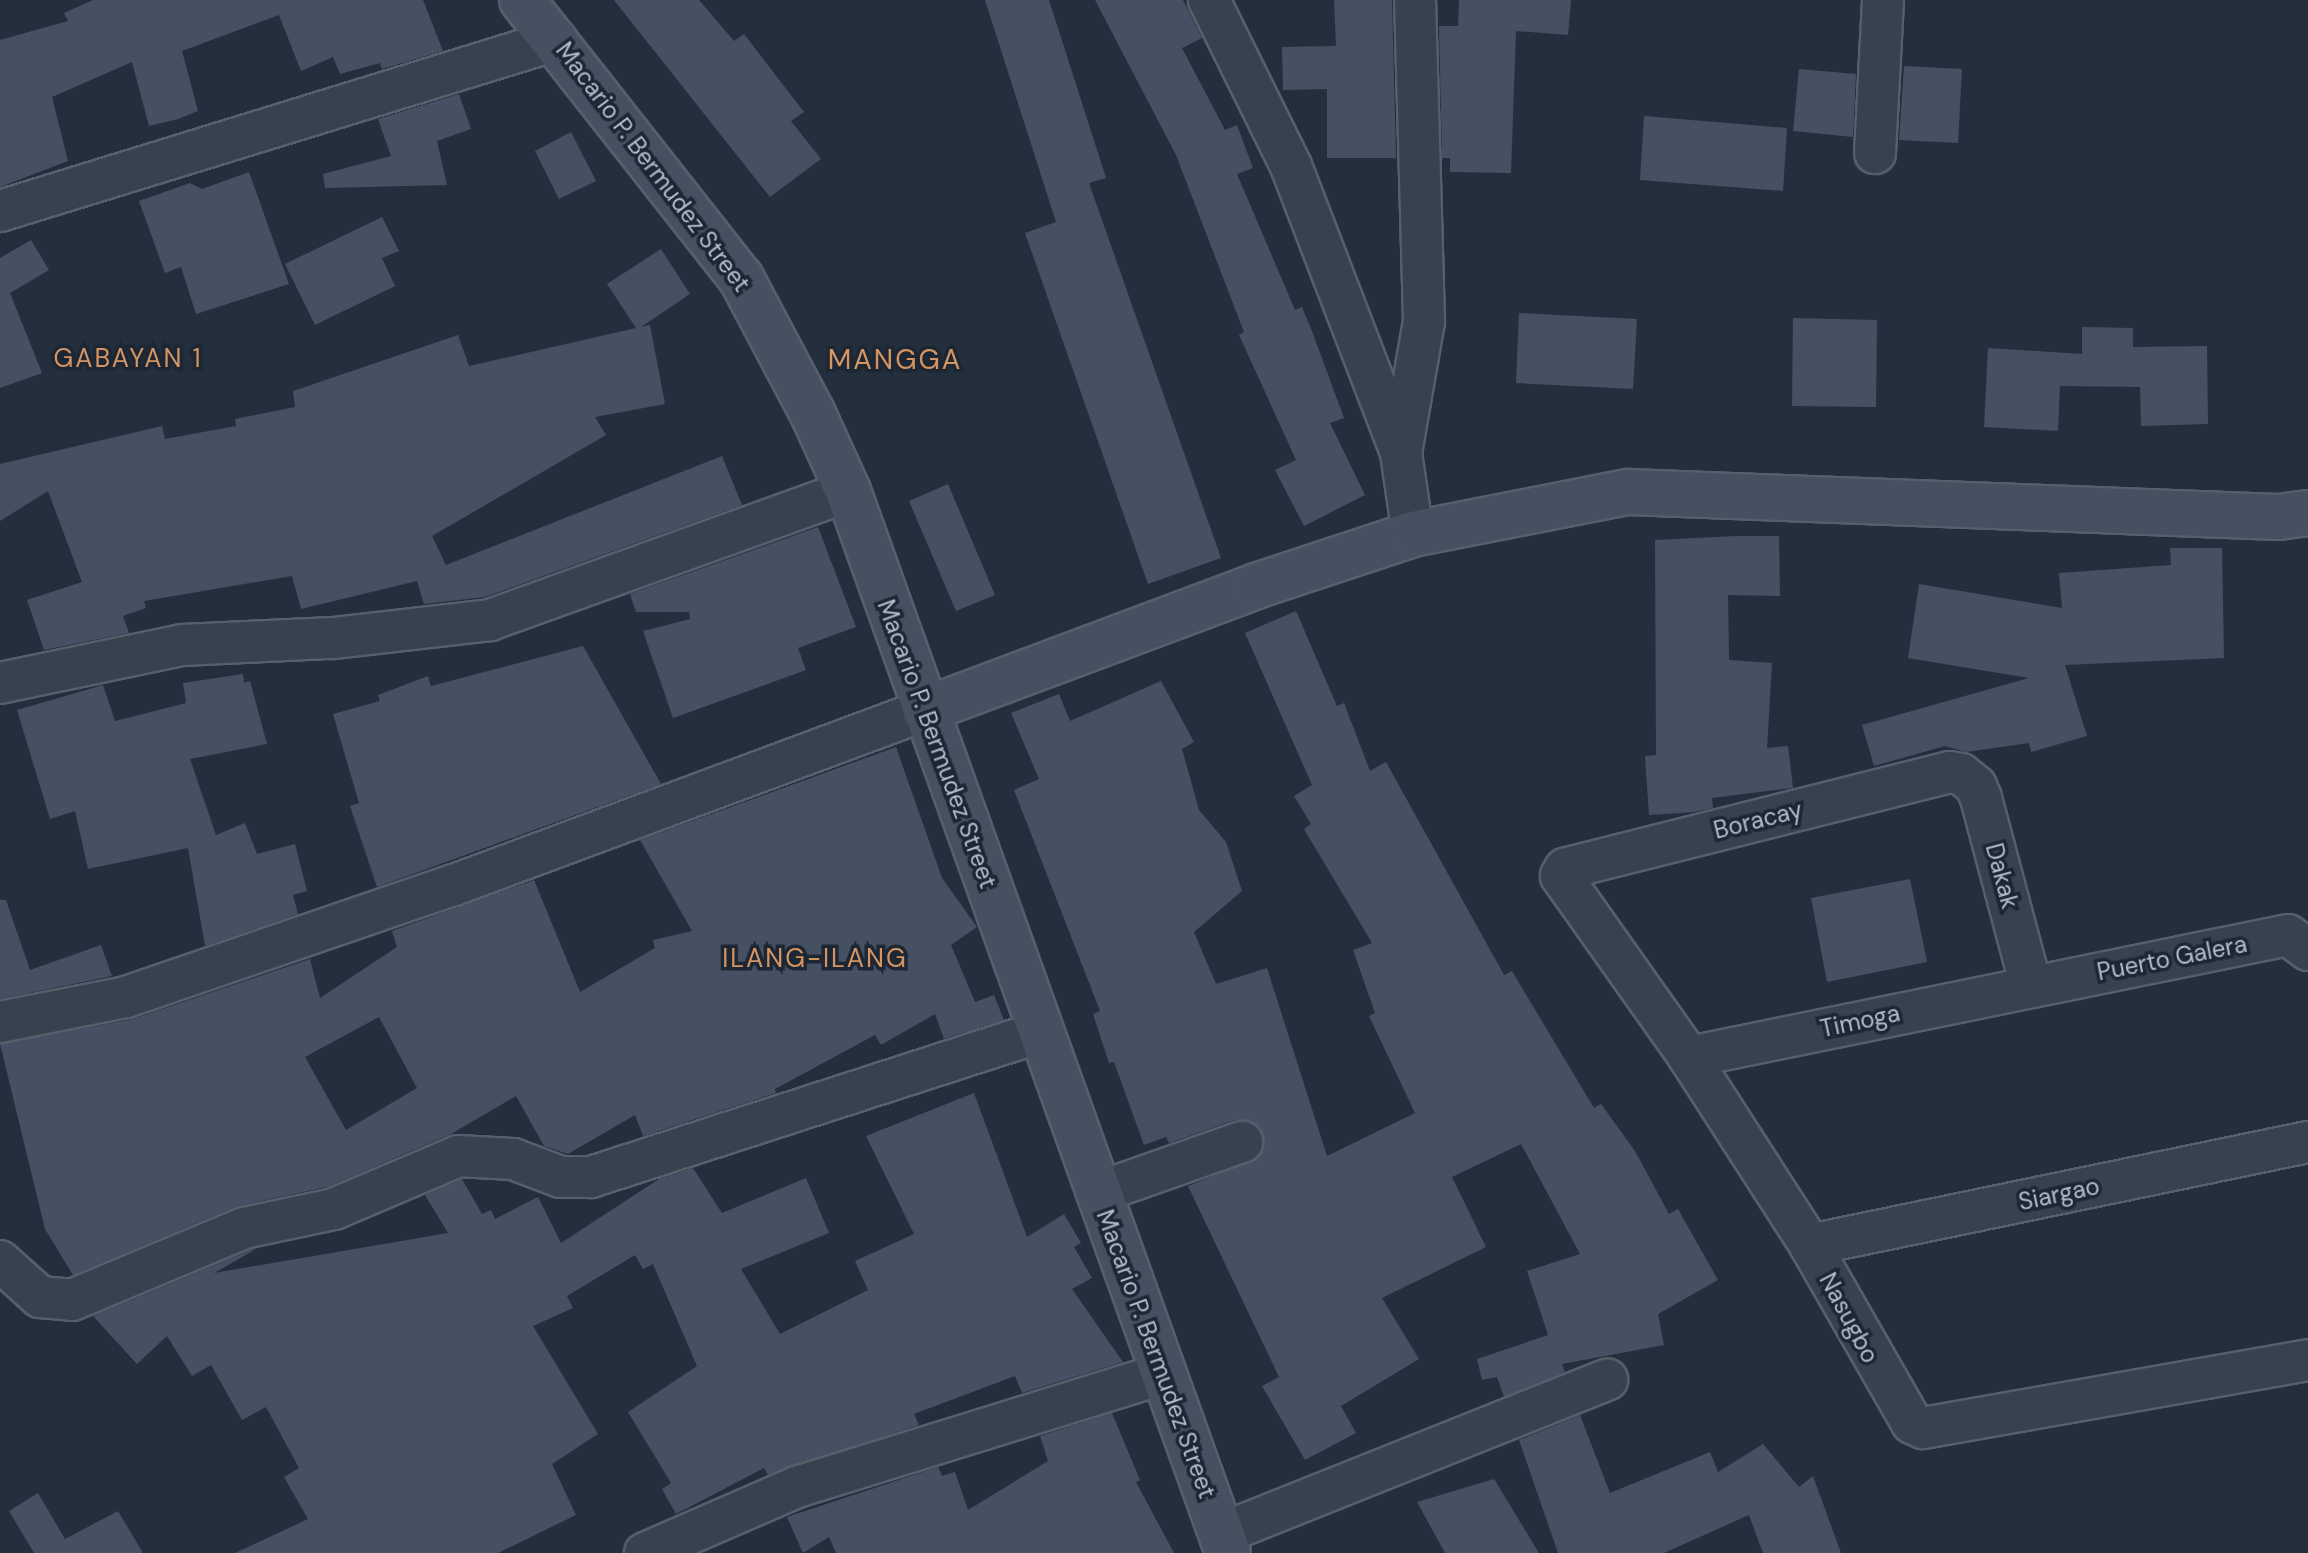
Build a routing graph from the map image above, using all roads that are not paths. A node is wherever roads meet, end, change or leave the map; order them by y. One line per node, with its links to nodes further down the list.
1 (522, 0): 5 (main road, Macario P. Bermudez Street)
2 (1209, 0): 8 (street)
3 (1415, 0): 8 (street)
4 (1883, 0): 6 (street)
5 (556, 40): 7 (street); 9 (main road, Macario P. Bermudez Street)
6 (1875, 153)
7 (0, 211)
8 (1401, 453): 11 (street)
9 (848, 491): 12 (street); 13 (main road, Macario P. Bermudez Street)
10 (2308, 513): 11 (main road)
11 (1413, 534): 13 (main road)
12 (0, 683)
13 (925, 710): 18 (street); 19 (main road, Macario P. Bermudez Street)
14 (1961, 774): 15 (street, Boracay); 17 (street, Dakak)
15 (1561, 878): 20 (street, Nasugbo)
16 (2308, 950): 17 (street, Puerto Galera)
17 (2031, 986): 20 (street, Timoga)
18 (0, 1022)
19 (1041, 1032): 23 (main road, Macario P. Bermudez Street); 25 (street)
20 (1689, 1057): 24 (street, Nasugbo)
21 (1242, 1142): 23 (street)
22 (2308, 1142): 24 (street, Siargao)
23 (1097, 1193): 27 (main road, Macario P. Bermudez Street)
24 (1810, 1245): 26 (street, Nasugbo)
25 (0, 1261)
26 (2308, 1360)
27 (1161, 1374): 29 (main road, Macario P. Bermudez Street); 30 (street)
28 (1607, 1380): 29 (street)
29 (1225, 1543)
30 (645, 1553)

